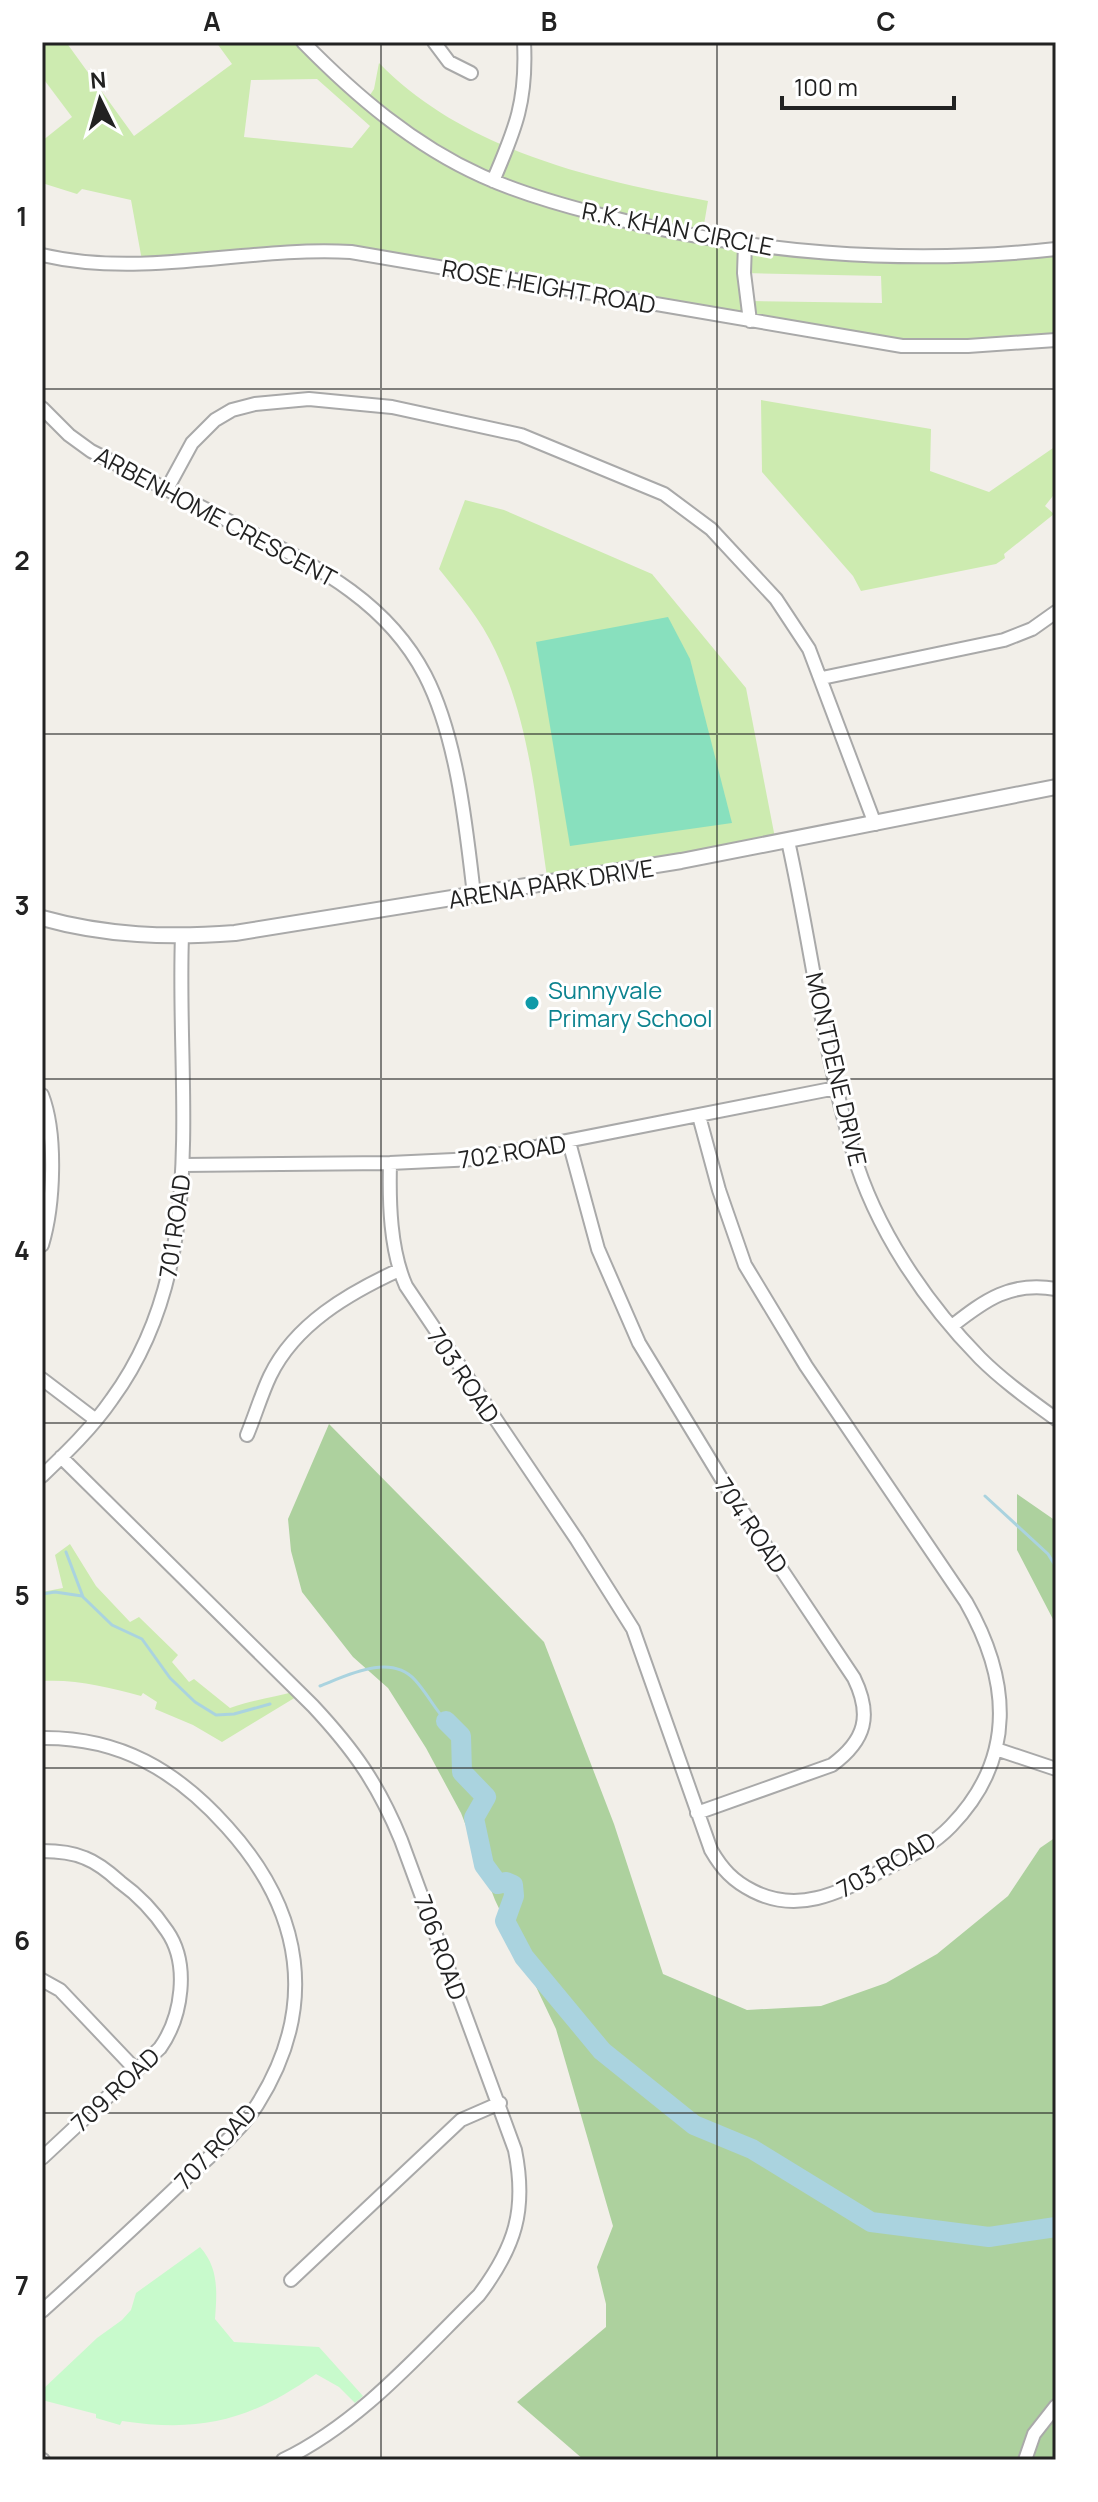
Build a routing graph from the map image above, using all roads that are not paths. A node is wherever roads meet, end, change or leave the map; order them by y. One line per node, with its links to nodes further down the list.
1 (303, 42): 5 (street, R.K. KHAN CIRCLE)
2 (434, 42): 4 (street)
3 (524, 42): 5 (street)
4 (471, 73)
5 (493, 181): 6 (street, R.K. KHAN CIRCLE)
6 (745, 243): 7 (street, R.K. KHAN CIRCLE); 9 (street)
7 (1056, 249)
8 (42, 255): 9 (street, ROSE HEIGHT ROAD)
9 (750, 321): 10 (street, ROSE HEIGHT ROAD)
10 (1056, 340)
11 (42, 408): 12 (street, ARBENHOME CRESCENT)
12 (167, 489): 14 (street); 18 (street, ARBENHOME CRESCENT)
13 (1056, 612): 14 (street)
14 (822, 678): 16 (street)
15 (1056, 787): 16 (street, ARENA PARK DRIVE)
16 (875, 824): 17 (street, ARENA PARK DRIVE)
17 (788, 841): 18 (street, ARENA PARK DRIVE); 21 (street, MONTDENE DRIVE)
18 (474, 895): 20 (street, ARENA PARK DRIVE)
19 (42, 918): 20 (street, ARENA PARK DRIVE)
20 (182, 936): 26 (street, 701 ROAD)
21 (836, 1088): 23 (street, 702 ROAD); 30 (street, MONTDENE DRIVE)
22 (42, 1095): 27 (street)
23 (699, 1116): 24 (street, 702 ROAD); 38 (street, 703 ROAD)
24 (569, 1142): 25 (street, 702 ROAD); 40 (street, 704 ROAD)
25 (390, 1163): 26 (street, 702 ROAD); 28 (street, 703 ROAD)
26 (183, 1165): 33 (street, 701 ROAD)
27 (42, 1245)
28 (399, 1270): 34 (street); 40 (street, 703 ROAD)
29 (1056, 1289): 30 (street)
30 (952, 1326): 32 (street, MONTDENE DRIVE)
31 (42, 1379): 33 (street)
32 (1056, 1419)
33 (96, 1420): 35 (street, 701 ROAD)
34 (247, 1435)
35 (61, 1457): 36 (street, 701 ROAD); 44 (street, 706 ROAD)
36 (42, 1476)
37 (42, 1738): 47 (street, 707 ROAD)
38 (996, 1749): 39 (street); 40 (street, 703 ROAD)
39 (1056, 1769)
40 (697, 1813)
41 (42, 1851): 43 (street, 709 ROAD)
42 (42, 1980): 43 (street)
43 (135, 2069): 45 (street, 709 ROAD)
44 (500, 2103): 46 (street); 49 (street, 706 ROAD)
45 (42, 2158)
46 (291, 2280)
47 (42, 2311)
48 (1056, 2406): 50 (street)
49 (283, 2460)
50 (1025, 2460)

